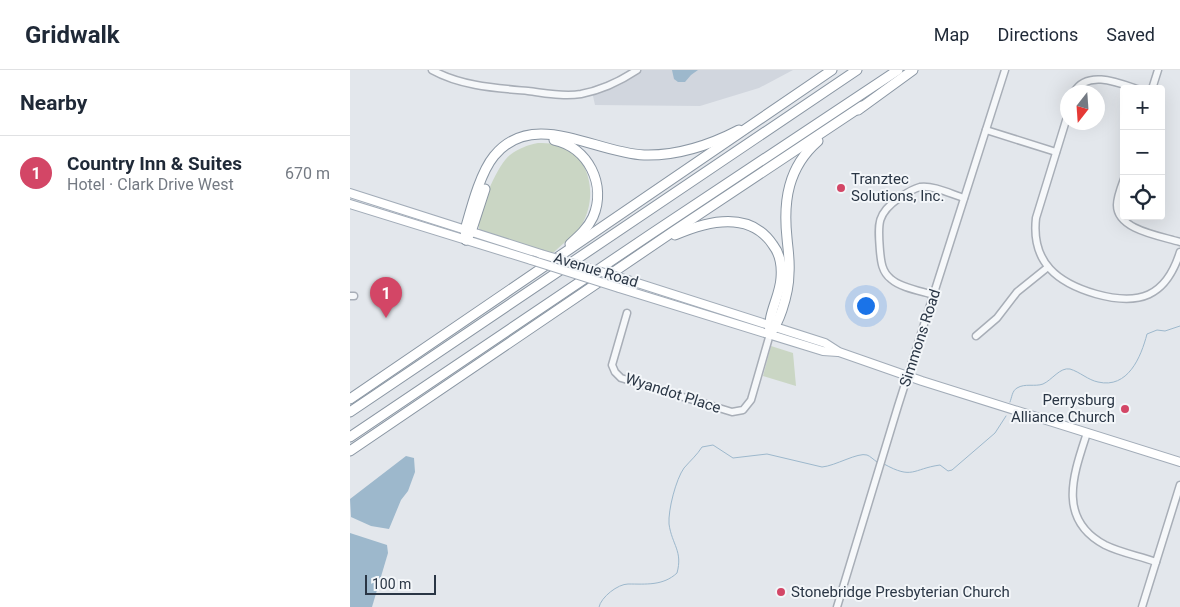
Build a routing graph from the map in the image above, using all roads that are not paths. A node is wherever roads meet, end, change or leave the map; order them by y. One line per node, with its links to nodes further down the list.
1 (432, 70): 2 (street)
2 (637, 70)
3 (832, 70): 13 (highway)
4 (857, 70): 38 (highway)
5 (898, 70): 40 (highway)
6 (913, 70): 12 (highway)
7 (1005, 70): 14 (street, Simmons Road)
8 (1158, 70): 11 (street)
9 (1079, 85): 10 (street)
10 (1124, 85)
11 (1153, 85)
12 (862, 106): 26 (highway); 32 (highway)
13 (766, 116): 23 (highway); 29 (highway)
14 (986, 130): 16 (street); 19 (street, Simmons Road)
15 (1063, 130): 16 (street)
16 (1056, 152): 28 (street)
17 (350, 193): 23 (main road, Avenue Road)
18 (1120, 194): 21 (street)
19 (964, 198): 30 (street, Simmons Road); 30 (street)
20 (350, 204): 24 (main road, Avenue Road)
21 (1120, 216)
22 (1123, 220): 25 (street)
23 (468, 231): 24 (highway); 29 (highway); 32 (main road, Avenue Road, bridge)
24 (466, 240): 33 (main road, Avenue Road, bridge)
25 (1180, 242)
26 (652, 246): 32 (highway); 41 (highway)
27 (1180, 252): 28 (street)
28 (1048, 267): 34 (street)
29 (527, 278): 37 (highway)
30 (934, 295): 36 (street, Simmons Road)
31 (627, 313): 33 (street, Wyandot Place)
32 (772, 325): 33 (highway); 35 (main road, Avenue Road)
33 (770, 334): 35 (main road, Avenue Road)
34 (976, 336)
35 (839, 352): 36 (main road, Avenue Road)
36 (908, 376): 39 (main road, Avenue Road); 45 (street, Simmons Road)
37 (350, 399)
38 (350, 412)
39 (1087, 433): 42 (main road, Avenue Road); 44 (street)
40 (350, 437)
41 (350, 451)
42 (1180, 462)
43 (1180, 484): 44 (street)
44 (1156, 562): 46 (street)
45 (837, 607)
46 (1142, 607)

